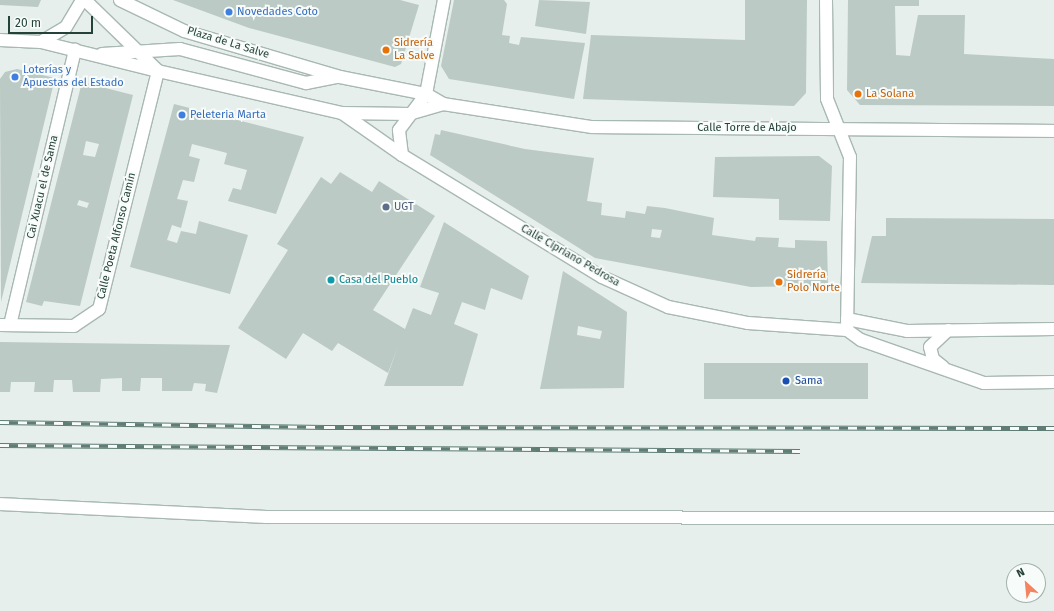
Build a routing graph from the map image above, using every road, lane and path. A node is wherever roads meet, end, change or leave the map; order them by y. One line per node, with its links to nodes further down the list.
1 (84, 0): 6 (street); 8 (street)
2 (120, 0): 11 (street, Plaza de La Salve)
3 (444, 0): 12 (street)
4 (826, 0): 16 (street)
5 (0, 40): 6 (street, Plaza de La Salve)
6 (41, 42): 7 (street, Plaza de La Salve)
7 (75, 50): 9 (street, Plaza de La Salve); 20 (street, Cai Xuacu el de Sama)
8 (136, 50): 9 (street, Plaza de La Salve); 10 (street); 11 (street, Plaza de La Salve)
9 (96, 55): 10 (street, Plaza de La Salve)
10 (158, 71): 14 (street, Plaza de La Salve); 20 (street, Calle Poeta Alfonso Camín)
11 (340, 77): 12 (street, Plaza de La Salve)
12 (426, 94): 13 (street, Plaza de La Salve); 15 (street)
13 (443, 104): 15 (street, Plaza de La Salve); 16 (street, Calle Torre de Abajo)
14 (342, 112): 15 (street, Plaza de La Salve); 18 (street, Plaza de La Salve)
15 (409, 114): 18 (street)
16 (838, 129): 17 (street, Calle Torre de Abajo); 19 (street)
17 (1054, 130)
18 (402, 155): 19 (street, Calle Cipriano Pedrosa)
19 (847, 324): 22 (street, Calle Cipriano Pedrosa); 23 (street)
20 (5, 325)
21 (1054, 329): 22 (street, Calle Cipriano Pedrosa)
22 (948, 330): 23 (street)
23 (945, 369): 24 (street)
24 (1054, 382)
25 (0, 504): 26 (street)
26 (1054, 518)

